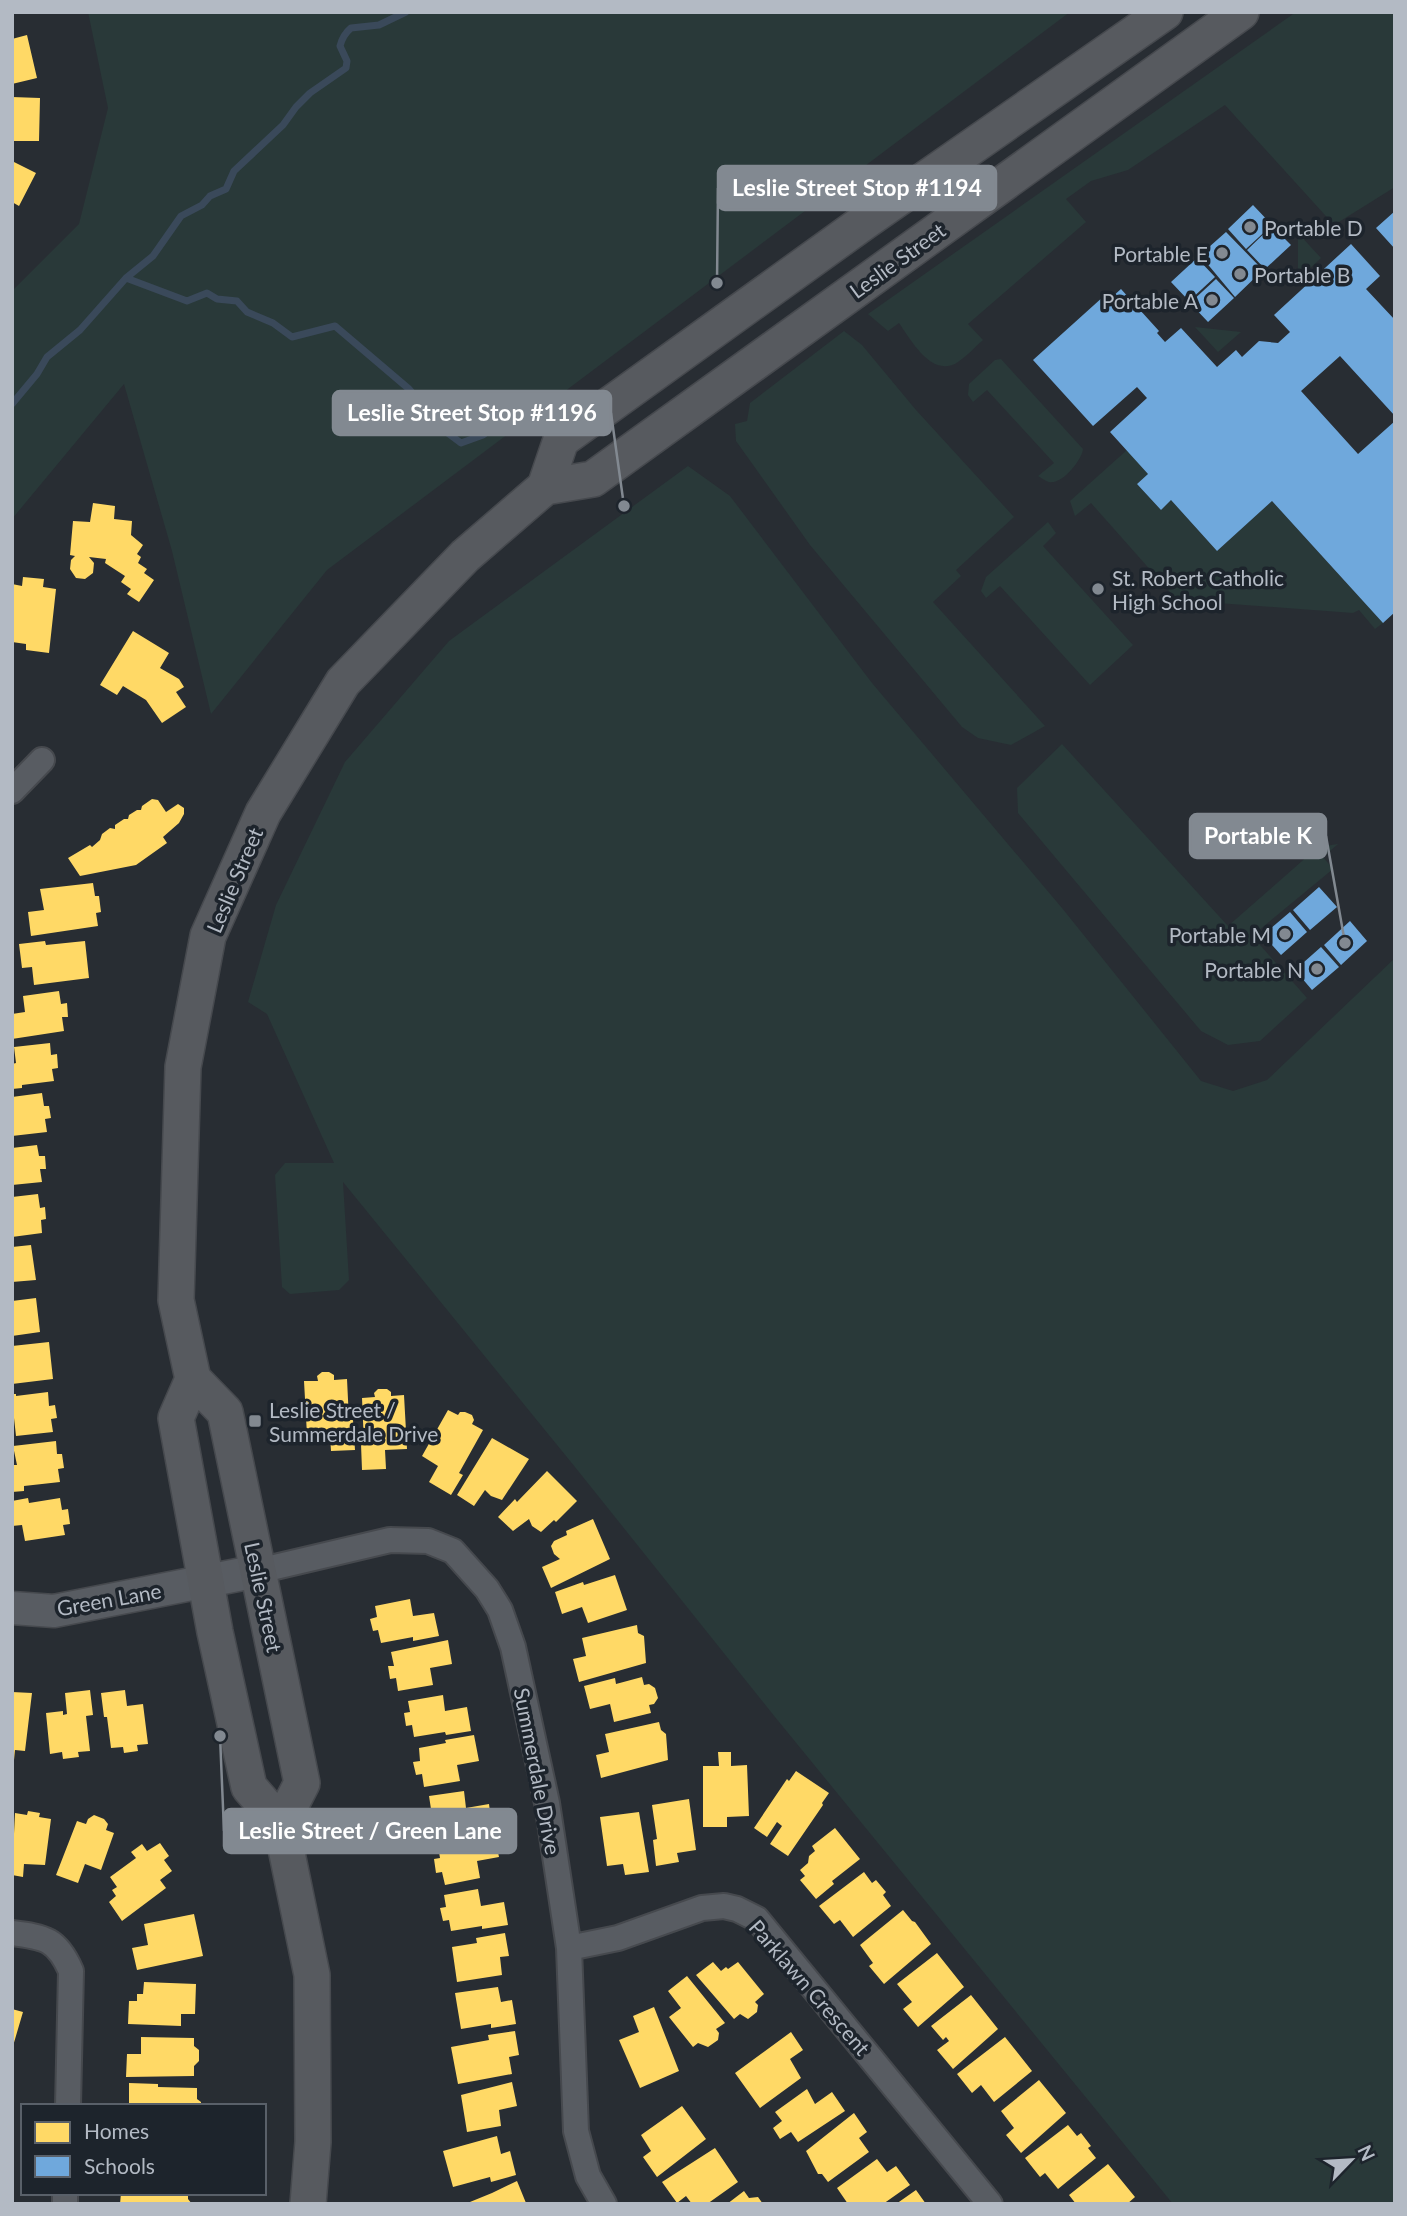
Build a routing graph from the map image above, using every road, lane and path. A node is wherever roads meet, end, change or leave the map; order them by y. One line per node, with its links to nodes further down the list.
1 (1165, 12): 3 (main road, Leslie Street)
2 (1241, 12): 3 (main road, Leslie Street)
3 (545, 486): 6 (main road, Leslie Street)
4 (42, 760): 5 (street)
5 (12, 790)
6 (193, 1379): 7 (main road, Leslie Street); 8 (main road)
7 (258, 1571): 8 (street, Green Lane); 10 (main road, Leslie Street); 12 (street, Summerdale Drive)
8 (205, 1581): 9 (street, Green Lane); 10 (main road)
9 (12, 1608)
10 (281, 1824): 14 (main road)
11 (12, 1933): 13 (street)
12 (569, 1948): 15 (street, Summerdale Drive); 16 (street, Parklawn Crescent)
13 (68, 2104)
14 (308, 2204)
15 (604, 2204)
16 (990, 2204)

